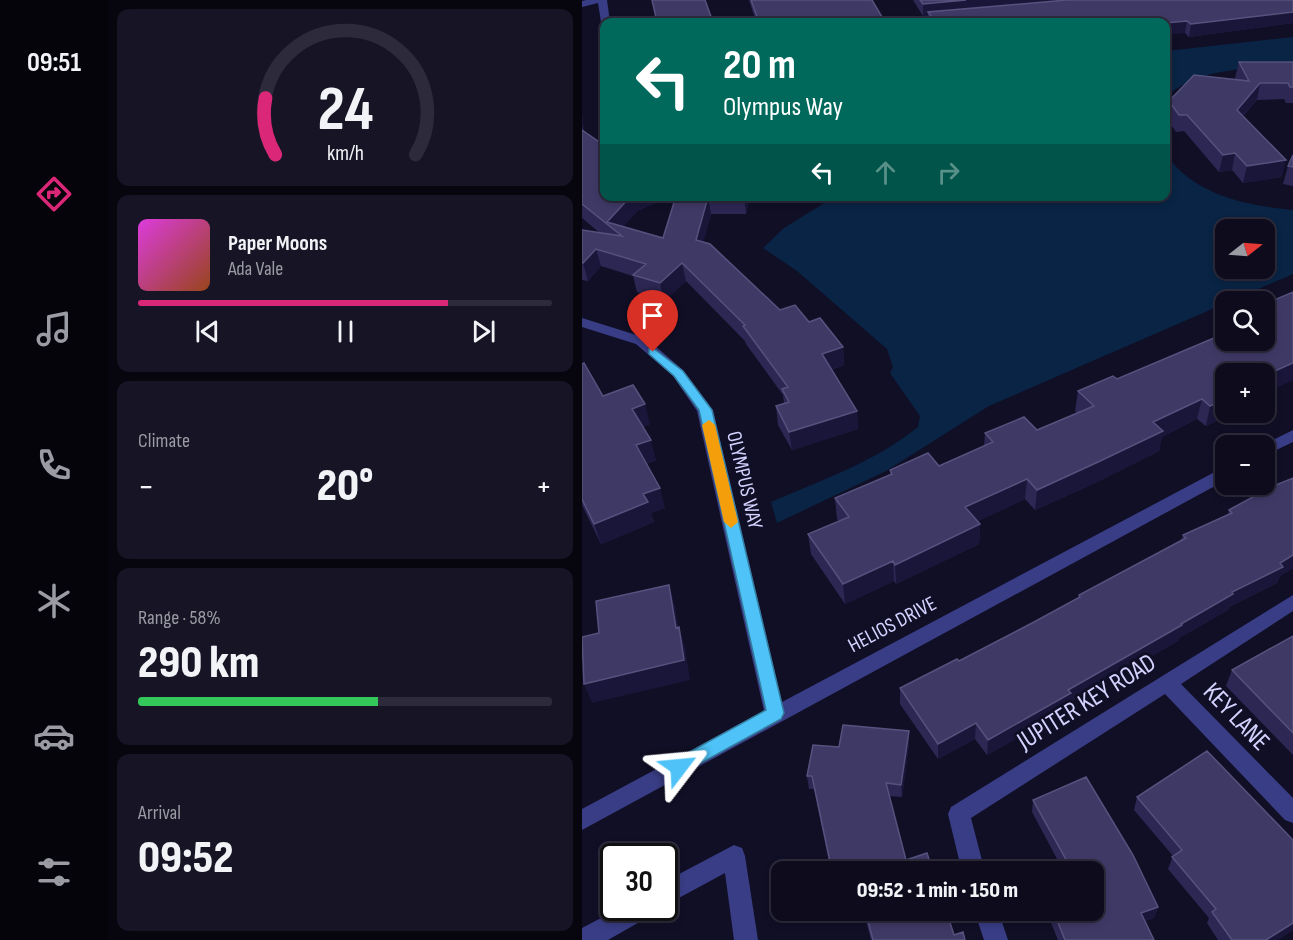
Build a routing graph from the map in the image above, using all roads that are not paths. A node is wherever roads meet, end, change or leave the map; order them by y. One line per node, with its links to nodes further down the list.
1 (597, 0): 3 (street)
2 (602, 0): 4 (street)
3 (582, 4)
4 (605, 18)
5 (583, 324): 11 (street, OLYMPUS WAY)
6 (1293, 435): 7 (street)
7 (1275, 445)
8 (1215, 478): 11 (street, HELIOS DRIVE)
9 (1293, 602): 10 (street, JUPITER KEY ROAD)
10 (1168, 684): 12 (street, KEY LANE); 14 (street, JUPITER KEY ROAD)
11 (776, 713): 13 (street, HELIOS DRIVE)
12 (1293, 813)
13 (582, 820)
14 (971, 861)
15 (678, 887): 19 (street)
16 (618, 921): 18 (street)
17 (990, 921): 20 (street)
18 (584, 940)
19 (746, 940)
20 (996, 940)

